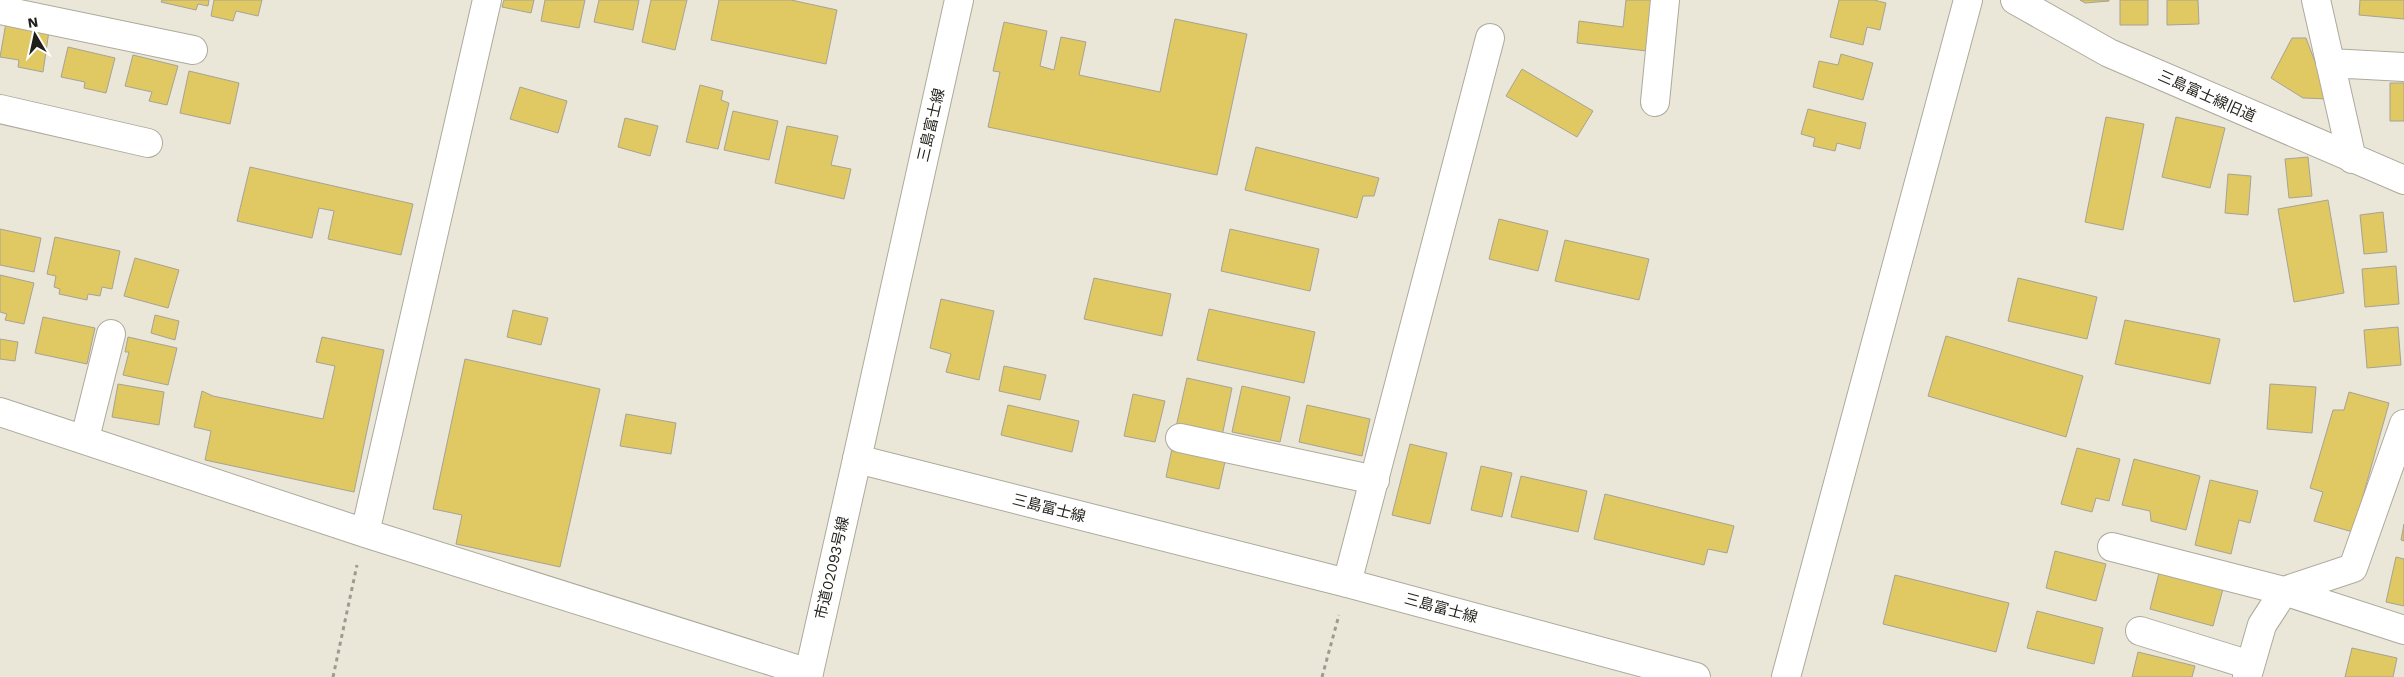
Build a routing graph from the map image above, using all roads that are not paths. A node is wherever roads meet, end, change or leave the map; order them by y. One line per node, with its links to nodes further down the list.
1 (487, 0): 24 (street)
2 (959, 0): 22 (street, 三島富士線)
3 (1665, 0): 12 (street)
4 (1968, 0): 33 (street)
5 (2015, 0): 15 (street, 三島富士線旧道)
6 (2316, 0): 10 (street)
7 (0, 10): 9 (street)
8 (1490, 38): 23 (street)
9 (193, 50)
10 (2330, 62): 11 (street); 15 (street)
11 (2404, 67)
12 (1655, 102)
13 (0, 109): 14 (street)
14 (148, 143)
15 (2352, 159): 16 (street, 三島富士線旧道)
16 (2404, 180)
17 (111, 334): 20 (street)
18 (0, 412): 20 (street)
19 (2404, 424): 27 (street)
20 (84, 438): 24 (street)
21 (1180, 438): 23 (street)
22 (857, 459): 26 (street, 三島富士線); 31 (street, 市道02093号線)
23 (1374, 480): 26 (street)
24 (365, 533): 31 (street)
25 (2112, 547): 27 (street)
26 (1348, 583): 32 (street, 三島富士線)
27 (2284, 591): 28 (street); 30 (street)
28 (2404, 630)
29 (2140, 631): 30 (street)
30 (2249, 671)
31 (808, 675)
32 (1696, 677)
33 (1786, 677)

